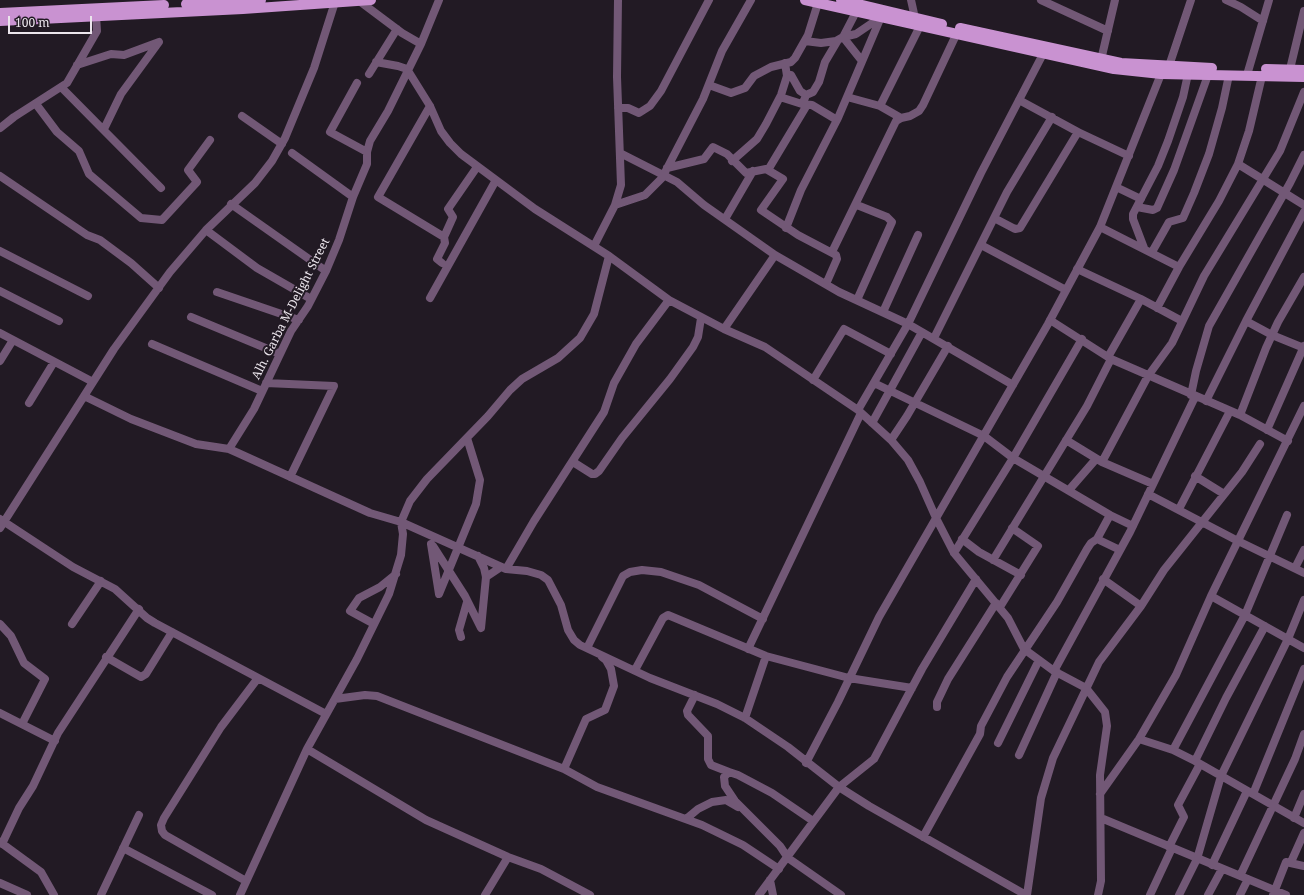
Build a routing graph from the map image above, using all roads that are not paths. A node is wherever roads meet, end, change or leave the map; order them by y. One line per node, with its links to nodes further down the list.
1 (261, 0): 16 (main road)
2 (358, 0): 3 (main road); 17 (main road); 27 (street)
3 (371, 0)
4 (439, 0): 32 (street, Alh. Garba M-Delight Street)
5 (618, 0): 63 (street)
6 (709, 0): 63 (street)
7 (751, 0): 52 (street)
8 (805, 0): 18 (main road)
9 (841, 0): 26 (main road)
10 (911, 0): 26 (street)
11 (1041, 0): 28 (street)
12 (1115, 0): 28 (street)
13 (1191, 0): 41 (street)
14 (1226, 0): 25 (street)
15 (1269, 0): 25 (street)
16 (203, 2): 21 (main road)
17 (335, 2): 22 (main road); 72 (street)
18 (818, 3): 20 (main road); 31 (street)
19 (1304, 11): 39 (street)
20 (856, 12): 23 (main road); 30 (street)
21 (0, 13)
22 (96, 16): 24 (main road); 38 (street)
23 (881, 17): 26 (main road); 30 (street); 35 (street)
24 (0, 21)
25 (1263, 21): 43 (street)
26 (918, 22): 29 (main road); 34 (main road); 62 (street)
27 (397, 29): 32 (street); 36 (street)
28 (1108, 31): 34 (street)
29 (956, 34): 33 (main road); 65 (street)
30 (841, 38): 31 (street); 35 (street); 55 (street)
31 (805, 41): 37 (street)
32 (421, 44): 40 (street, Alh. Garba M-Delight Street)
33 (1043, 54): 41 (main road); 58 (street)
34 (1101, 60): 41 (main road)
35 (862, 61): 56 (street)
36 (376, 62): 40 (street); 44 (street)
37 (785, 63): 48 (street); 52 (street)
38 (77, 65): 53 (street); 69 (street)
39 (1290, 69): 42 (main road); 43 (main road)
40 (407, 70): 61 (street); 73 (street, Alh. Garba M-Delight Street)
41 (1165, 70): 43 (main road); 45 (main road); 77 (street)
42 (1304, 70)
43 (1248, 72): 47 (main road); 49 (main road)
44 (369, 74)
45 (1188, 74): 46 (main road); 91 (street)
46 (1208, 75): 47 (main road); 96 (street)
47 (1229, 75): 110 (street)
48 (787, 76): 55 (street); 57 (street)
49 (1262, 76): 50 (main road); 79 (street)
50 (1304, 77)
51 (357, 83): 73 (street)
52 (709, 85): 83 (street)
53 (62, 87): 59 (street); 69 (street)
54 (1304, 92): 85 (street)
55 (806, 95): 60 (street)
56 (847, 97): 62 (street); 67 (street)
57 (780, 98): 60 (street); 78 (street)
58 (1018, 100): 66 (street); 138 (street)
59 (36, 104): 68 (street); 71 (street)
60 (804, 104): 67 (street); 81 (street)
61 (430, 106): 80 (street); 104 (street)
62 (880, 106): 65 (street)
63 (618, 108): 75 (street)
64 (242, 116): 72 (street)
65 (902, 118): 94 (street)
66 (1052, 118): 70 (street); 98 (street)
67 (837, 120): 101 (street)
68 (0, 128)
69 (104, 129): 88 (street)
70 (1078, 132): 77 (street); 98 (street)
71 (210, 140)
72 (282, 144): 92 (street)
73 (366, 152): 90 (street, Alh. Garba M-Delight Street)
74 (292, 153): 90 (street)
75 (620, 153): 83 (street); 93 (street)
76 (1304, 155): 89 (street)
77 (1129, 156): 87 (street)
78 (732, 161): 82 (street); 83 (street)
79 (1238, 164): 85 (street); 114 (street)
80 (477, 167): 86 (street); 104 (street)
81 (768, 170): 82 (street); 101 (street)
82 (754, 171): 99 (street)
83 (665, 172): 93 (street); 99 (street)
84 (0, 176): 119 (street)
85 (1263, 179): 89 (street); 136 (street)
86 (496, 180): 106 (street); 124 (street)
87 (1116, 187): 91 (street); 100 (street)
88 (161, 188)
89 (1285, 193): 95 (street); 163 (street)
90 (353, 196): 116 (street, Alh. Garba M-Delight Street)
91 (1141, 199): 96 (street)
92 (231, 204): 102 (street); 116 (street)
93 (615, 205): 106 (street)
94 (857, 205): 109 (street); 128 (street)
95 (1304, 205)
96 (1137, 207): 107 (street)
97 (1304, 212): 137 (street)
98 (994, 218): 105 (street)
99 (724, 219): 111 (street)
100 (1100, 226): 107 (street); 115 (street)
101 (786, 228): 109 (street)
102 (206, 230): 119 (street); 125 (street)
103 (918, 235): 130 (street)
104 (444, 237): 113 (street)
105 (981, 245): 120 (street); 143 (street)
106 (594, 246): 112 (street)
107 (1144, 248): 110 (street)
108 (0, 251): 123 (street)
109 (832, 252): 118 (street)
110 (1152, 252): 114 (street)
111 (774, 255): 118 (street); 139 (street)
112 (609, 256): 127 (street); 174 (street)
113 (442, 263)
114 (1179, 267): 129 (street)
115 (1077, 269): 120 (street); 126 (street)
116 (326, 271): 125 (street, Alh. Garba M-Delight Street)
117 (1304, 277): 142 (street)
118 (826, 284): 128 (street)
119 (159, 288): 156 (street)
120 (1066, 290): 134 (street)
121 (0, 291): 135 (street)
122 (217, 292): 133 (street)
123 (88, 296)
124 (430, 298)
125 (311, 299): 133 (street, Alh. Garba M-Delight Street)
126 (1141, 299): 129 (street); 151 (street)
127 (669, 300): 132 (street); 182 (street)
128 (857, 300): 130 (street)
129 (1158, 308): 136 (street)
130 (883, 312): 138 (street)
131 (191, 317): 149 (street)
132 (701, 318): 139 (street); 182 (street)
133 (298, 320): 149 (street, Alh. Garba M-Delight Street)
134 (1050, 320): 144 (street); 159 (street)
135 (58, 321)
136 (1182, 321): 154 (street)
137 (1246, 321): 142 (street); 164 (street)
138 (908, 324): 140 (street); 150 (street)
139 (724, 329): 155 (street)
140 (922, 332): 143 (street); 161 (street)
141 (0, 333): 145 (street)
142 (1272, 335): 148 (street); 170 (street)
143 (934, 338): 147 (street)
144 (1082, 339): 151 (street); 180 (street)
145 (13, 340): 152 (street); 153 (street)
146 (152, 344): 160 (street)
147 (948, 346): 159 (street); 165 (street)
148 (1304, 348): 172 (street)
149 (280, 354): 157 (street, Alh. Garba M-Delight Street)
150 (891, 354): 155 (street); 158 (street)
151 (1110, 358): 154 (street); 176 (street)
152 (0, 361)
153 (54, 362): 156 (street); 166 (street)
154 (1148, 376): 163 (street); 181 (street)
155 (813, 380): 169 (street)
156 (93, 382): 162 (street)
157 (266, 382): 160 (street, Alh. Garba M-Delight Street); 184 (street)
158 (874, 383): 161 (street); 169 (street)
159 (1013, 385): 173 (street)
160 (262, 391): 179 (street, Alh. Garba M-Delight Street)
161 (891, 391): 165 (street); 171 (street)
162 (84, 396): 179 (street); 196 (street)
163 (1193, 396): 164 (street); 186 (street)
164 (1206, 401): 168 (street)
165 (915, 402): 173 (street); 175 (street)
166 (29, 403)
167 (1304, 406): 177 (street)
168 (1230, 411): 170 (street); 185 (street)
169 (859, 412): 171 (street); 228 (street)
170 (1240, 415): 172 (street)
171 (872, 424): 175 (street)
172 (1266, 430): 177 (street)
173 (984, 436): 180 (street); 193 (street)
174 (467, 438): 195 (street); 204 (street)
175 (891, 440): 193 (street)
176 (1066, 440): 181 (street); 183 (street)
177 (1288, 441): 202 (street)
178 (1260, 444): 189 (street)
179 (229, 449): 184 (street)
180 (1013, 458): 183 (street); 201 (street)
181 (1099, 460): 186 (street); 187 (street)
182 (573, 462): 212 (street)
183 (1044, 475): 187 (street); 198 (street)
184 (290, 476): 195 (street)
185 (1195, 476): 189 (street); 190 (street)
186 (1153, 484): 188 (street)
187 (1069, 490): 191 (street)
188 (1148, 494): 190 (street); 197 (street)
189 (1224, 494): 194 (street)
190 (1179, 509): 194 (street)
191 (1110, 515): 197 (street); 200 (street)
192 (1287, 515): 209 (street)
193 (936, 518): 207 (street); 247 (street)
194 (1201, 521): 202 (street); 225 (street)
195 (401, 522): 199 (street); 215 (street)
196 (1, 523): 220 (street)
197 (1132, 526): 205 (street)
198 (1012, 528): 210 (street); 216 (street)
199 (424, 532): 203 (street); 204 (street)
200 (1097, 539): 205 (street); 239 (street)
201 (962, 540): 207 (street); 210 (street)
202 (1238, 541): 209 (street); 221 (street)
203 (431, 544): 211 (street); 211 (street)
204 (457, 547): 208 (street); 211 (street)
205 (1120, 550): 219 (street)
206 (1304, 550): 213 (street)
207 (954, 553): 218 (street)
208 (478, 556): 212 (street); 217 (street)
209 (1270, 557): 213 (street); 227 (street)
210 (993, 560): 216 (street)
211 (448, 568): 223 (street)
212 (504, 568): 217 (street); 236 (street)
213 (1295, 568): 214 (street)
214 (1304, 572)
215 (396, 573): 231 (street); 231 (street)
216 (1021, 575): 224 (street)
217 (486, 577): 223 (street)
218 (976, 579): 224 (street); 248 (street)
219 (1103, 579): 225 (street); 245 (street)
220 (101, 581): 226 (street); 230 (street)
221 (1211, 596): 227 (street); 258 (street)
222 (1304, 600): 235 (street)
223 (467, 602): 234 (street)
224 (998, 605): 239 (street); 252 (street)
225 (1141, 606): 249 (street)
226 (139, 609): 233 (street); 241 (street)
227 (1245, 615): 232 (street); 262 (street)
228 (763, 619): 236 (street); 238 (street)
229 (0, 624): 256 (street)
230 (72, 624)
231 (374, 624): 251 (street)
232 (1265, 626): 235 (street); 264 (street)
233 (172, 632): 241 (street); 246 (street)
234 (461, 637)
235 (1288, 639): 237 (street); 268 (street)
236 (587, 648): 244 (street); 266 (street)
237 (1304, 648)
238 (748, 649): 240 (street); 244 (street)
239 (1024, 649): 242 (street); 282 (street)
240 (766, 656): 247 (street); 255 (street)
241 (106, 657): 259 (street)
242 (1039, 660): 245 (street); 260 (street)
243 (1304, 669): 270 (street)
244 (635, 670): 250 (street)
245 (1055, 672): 249 (street); 263 (street)
246 (258, 678): 254 (street); 296 (street)
247 (850, 678): 248 (street); 265 (street)
248 (912, 688): 269 (street)
249 (1086, 688): 271 (street); 309 (street)
250 (695, 695): 255 (street); 267 (street)
251 (335, 699): 254 (street); 266 (street)
252 (937, 707)
253 (0, 713): 256 (street)
254 (326, 714): 261 (street)
255 (745, 718): 265 (street)
256 (22, 724): 259 (street)
257 (1304, 734): 273 (street)
258 (1139, 739): 262 (street); 271 (street)
259 (55, 741): 283 (street)
260 (998, 743)
261 (307, 749): 286 (street); 296 (street)
262 (1172, 750): 264 (street)
263 (1019, 755)
264 (1198, 762): 268 (street); 284 (street)
265 (806, 763): 269 (street)
266 (564, 769): 278 (street)
267 (729, 772): 274 (street); 279 (street)
268 (1221, 776): 270 (street); 288 (street)
269 (839, 787): 279 (street); 282 (street)
270 (1250, 792): 273 (street); 290 (street)
271 (1100, 794): 276 (street)
272 (1304, 794): 277 (street)
273 (1272, 805): 277 (street); 294 (street)
274 (741, 809): 278 (street); 287 (street)
275 (139, 815): 285 (street)
276 (1101, 818): 284 (street); 310 (street)
277 (1294, 818): 280 (street)
278 (686, 819): 292 (street)
279 (813, 821): 287 (street)
280 (1304, 823)
281 (1304, 833): 289 (street)
282 (923, 837): 309 (street)
283 (1, 843): 300 (street)
284 (1171, 847): 288 (street); 311 (street)
285 (123, 848): 301 (street); 302 (street)
286 (508, 857): 304 (street); 305 (street)
287 (788, 858): 292 (street); 308 (street)
288 (1197, 858): 290 (street); 312 (street)
289 (1291, 862): 291 (street); 298 (street)
290 (1212, 865): 293 (street)
291 (1304, 866)
292 (779, 868): 295 (street)
293 (1222, 869): 294 (street); 313 (street)
294 (1244, 878): 298 (street); 314 (street)
295 (770, 880): 306 (street); 307 (street)
296 (246, 881): 303 (street)
297 (0, 883): 299 (street)
298 (1274, 893): 315 (street)
299 (27, 895)
300 (54, 895)
301 (101, 895)
302 (212, 895)
303 (240, 895)
304 (485, 895)
305 (590, 895)
306 (760, 895)
307 (773, 895)
308 (841, 895)
309 (1026, 895)
310 (1098, 895)
311 (1150, 895)
312 (1179, 895)
313 (1208, 895)
314 (1240, 895)
315 (1286, 895)

